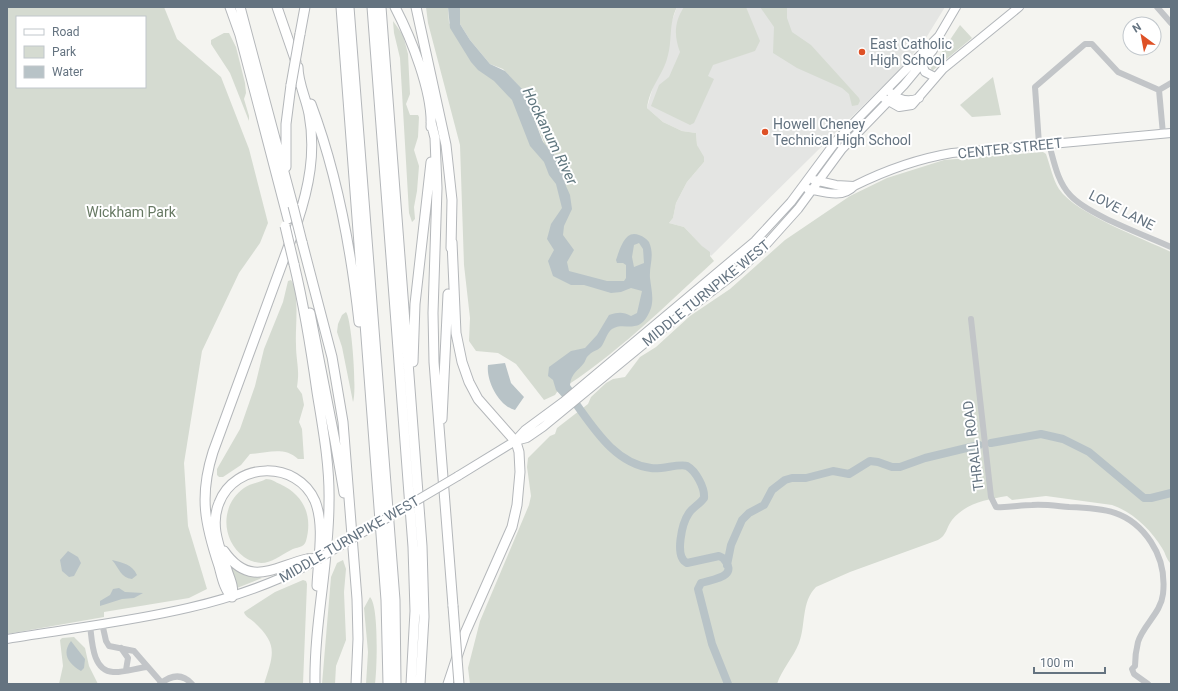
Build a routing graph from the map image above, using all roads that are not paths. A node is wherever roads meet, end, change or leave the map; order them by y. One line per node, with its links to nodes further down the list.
1 (230, 7): 34 (highway)
2 (240, 7): 30 (highway)
3 (277, 7): 17 (highway)
4 (305, 7): 30 (highway, bridge)
5 (341, 7): 37 (highway)
6 (349, 7): 58 (highway)
7 (372, 7): 59 (highway)
8 (381, 7): 38 (highway)
9 (395, 7): 22 (highway)
10 (416, 7): 32 (highway)
11 (956, 7): 15 (main road)
12 (1019, 7): 18 (main road)
13 (1157, 7): 14 (street)
14 (1171, 23)
15 (939, 36): 16 (main road); 21 (main road)
16 (922, 64): 18 (main road); 21 (main road)
17 (298, 67): 37 (highway); 45 (highway)
18 (935, 77): 21 (main road)
19 (1171, 83): 20 (street)
20 (1159, 90): 23 (street); 24 (street)
21 (888, 96): 26 (main road, MIDDLE TURNPIKE WEST); 27 (main road, MIDDLE TURNPIKE WEST)
22 (431, 122): 38 (highway); 40 (highway)
23 (1167, 133): 25 (main road, CENTER STREET)
24 (1040, 144): 25 (main road, CENTER STREET); 28 (main road, CENTER STREET)
25 (1049, 144): 33 (street, LOVE LANE)
26 (808, 179): 27 (main road); 29 (main road, MIDDLE TURNPIKE WEST)
27 (818, 181): 28 (main road); 31 (main road, MIDDLE TURNPIKE WEST)
28 (854, 186): 31 (main road, CENTER STREET)
29 (802, 188): 31 (main road, CENTER STREET); 36 (main road, MIDDLE TURNPIKE WEST)
30 (289, 189): 42 (highway, bridge)
31 (812, 190): 36 (main road, MIDDLE TURNPIKE WEST)
32 (452, 242): 39 (highway); 40 (highway)
33 (1171, 248)
34 (296, 259): 42 (highway); 50 (highway)
35 (971, 319): 63 (street, THRALL ROAD)
36 (630, 350): 39 (main road, MIDDLE TURNPIKE WEST)
37 (368, 364): 57 (highway)
38 (410, 384): 60 (highway)
39 (515, 441): 43 (main road, MIDDLE TURNPIKE WEST, bridge); 61 (highway)
40 (442, 469): 62 (highway, bridge)
41 (218, 539): 44 (highway); 45 (highway); 50 (highway)
42 (354, 552): 56 (highway)
43 (321, 558): 44 (highway, bridge)
44 (307, 563): 45 (main road, MIDDLE TURNPIKE WEST)
45 (232, 597): 46 (main road, MIDDLE TURNPIKE WEST)
46 (102, 623): 47 (main road, MIDDLE TURNPIKE WEST); 49 (street)
47 (90, 626): 48 (main road, MIDDLE TURNPIKE WEST); 52 (street)
48 (7, 639)
49 (120, 648): 51 (street); 52 (street)
50 (316, 659): 55 (highway)
51 (147, 667): 52 (street); 53 (street)
52 (126, 670)
53 (160, 683): 54 (street)
54 (192, 684)
55 (315, 684)
56 (356, 684)
57 (388, 684)
58 (396, 684)
59 (412, 684)
60 (420, 684)
61 (448, 684)
62 (459, 684)
63 (1148, 684)

